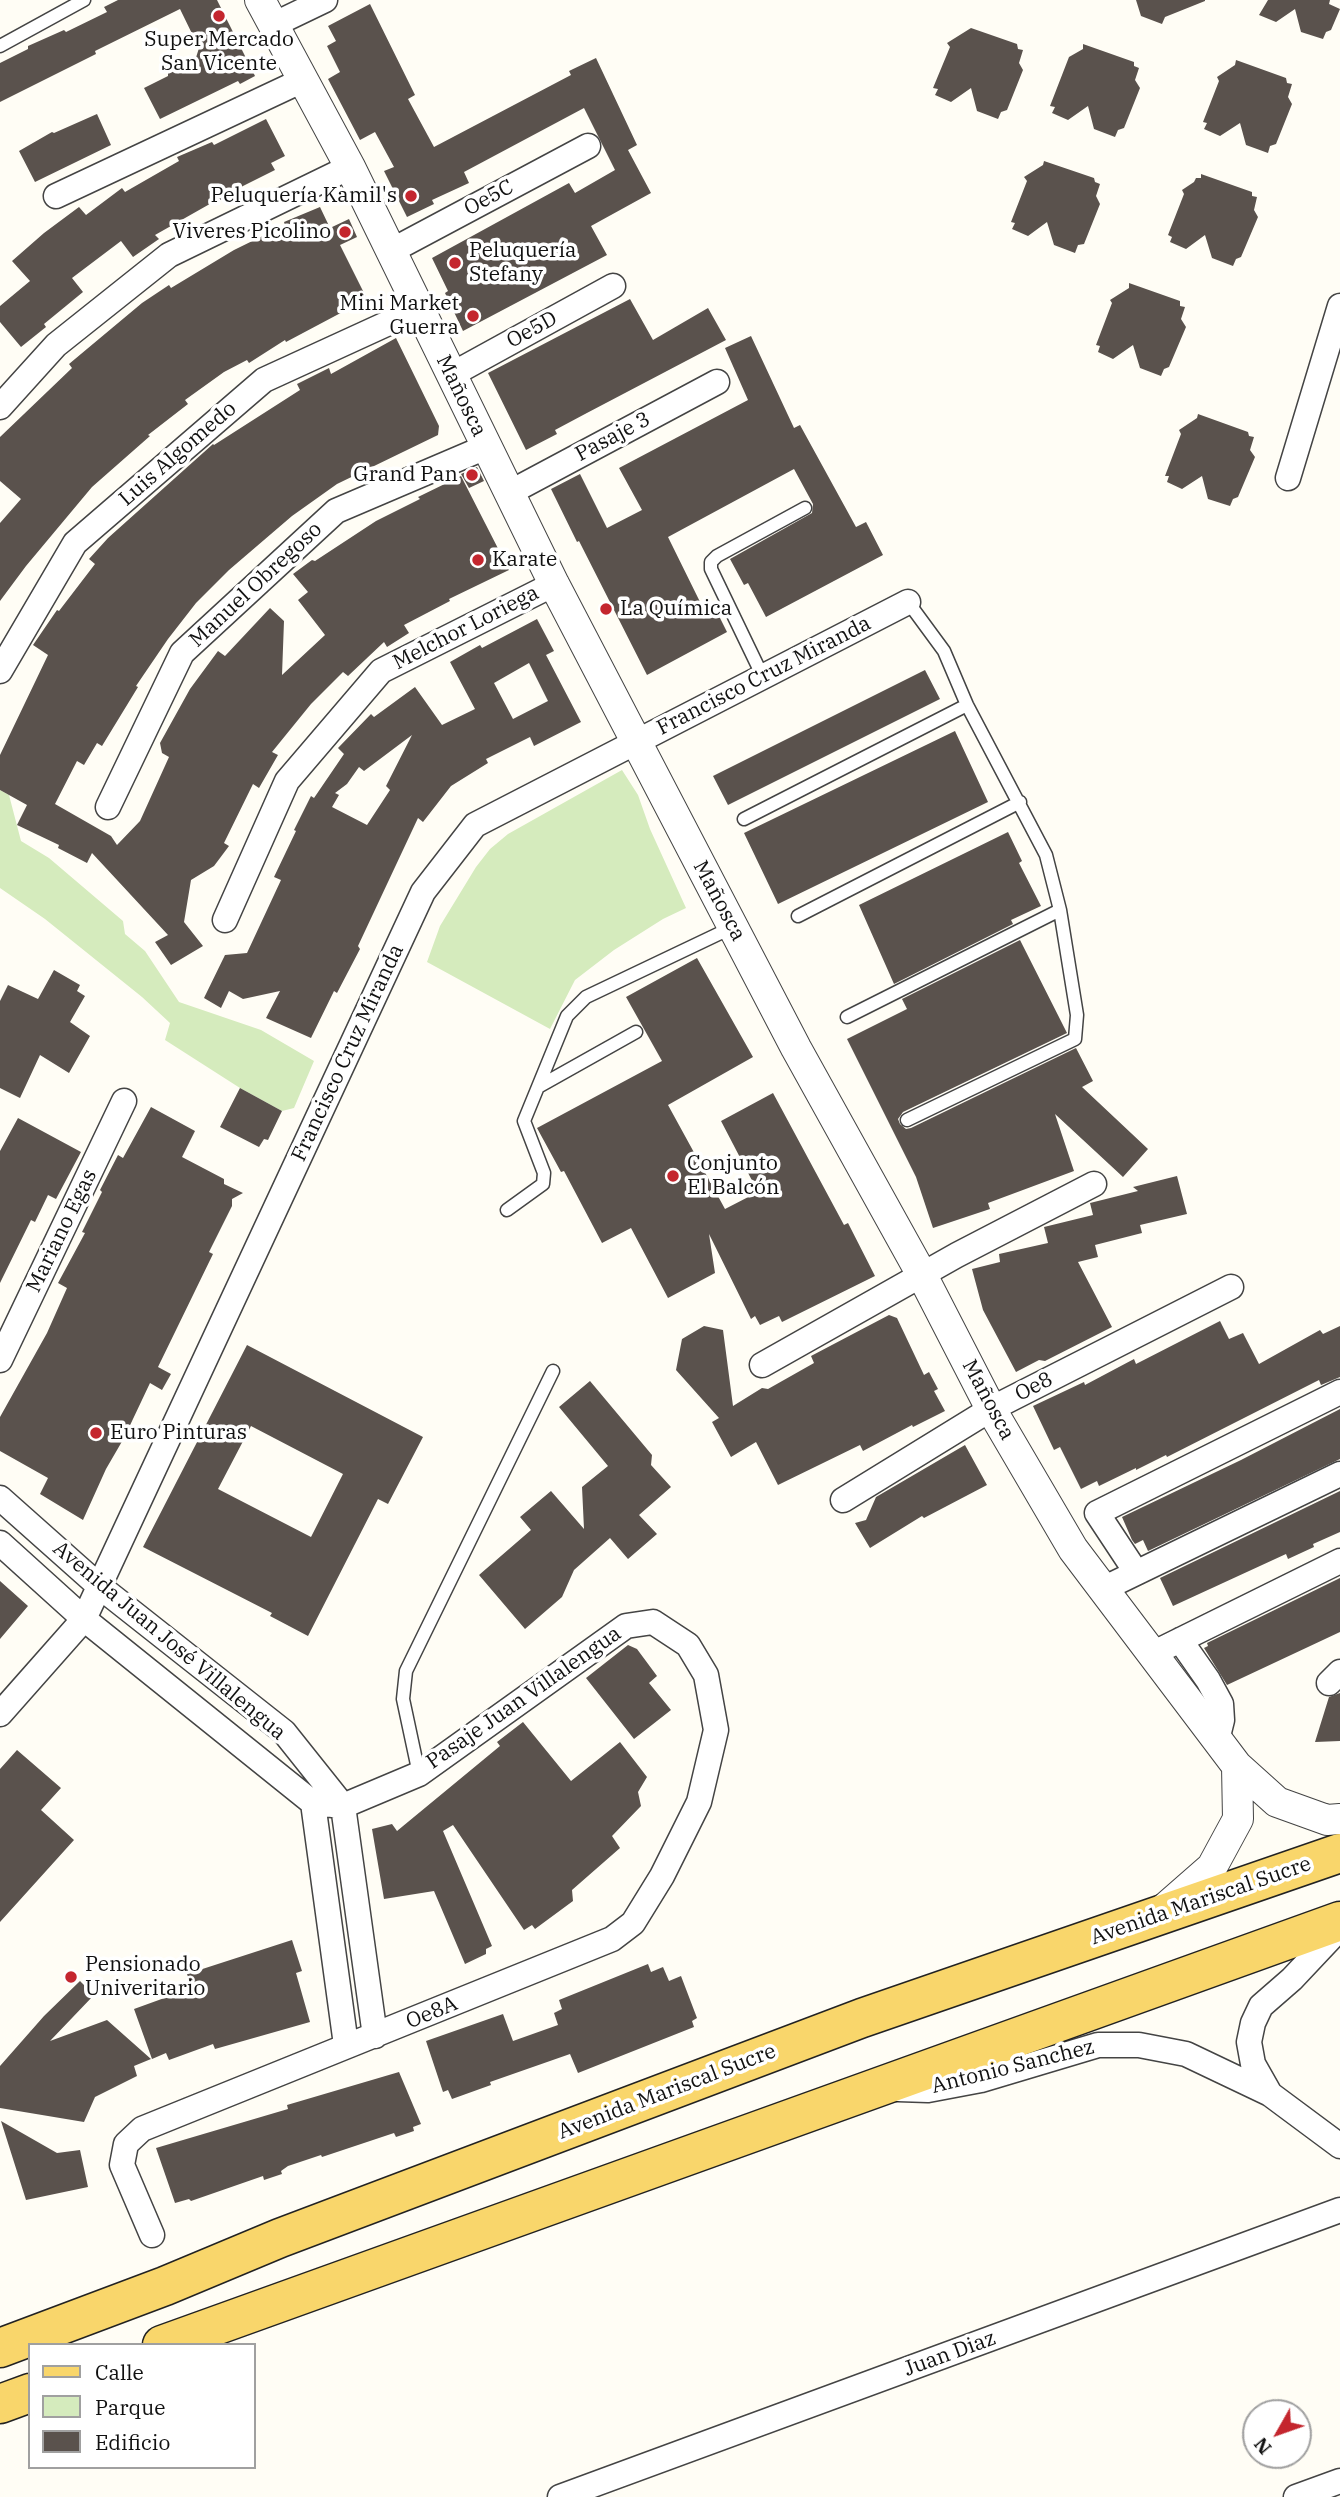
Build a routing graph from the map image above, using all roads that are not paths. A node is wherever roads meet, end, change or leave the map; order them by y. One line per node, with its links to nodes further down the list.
1 (84, 0): 4 (lane)
2 (325, 0): 3 (street)
3 (267, 13): 5 (street, Mañosca)
4 (0, 46)
5 (303, 80): 7 (street, Mañosca); 8 (street)
6 (588, 146): 9 (street, Oe5C)
7 (349, 167): 9 (street, Mañosca); 15 (street)
8 (57, 196)
9 (391, 251): 12 (street, Mañosca)
10 (613, 286): 13 (street, Oe5D)
11 (1340, 306): 17 (street)
12 (419, 309): 13 (street, Mañosca); 22 (street, Luis Algomedo)
13 (451, 375): 16 (street, Mañosca)
14 (717, 382): 18 (street, Pasaje 3)
15 (0, 407)
16 (486, 447): 18 (street, Mañosca); 27 (street, Manuel Obregoso)
17 (1288, 478)
18 (509, 493): 20 (street, Mañosca)
19 (805, 508): 23 (lane)
20 (554, 583): 25 (street, Mañosca); 31 (street, Melchor Loriega)
21 (908, 602): 23 (street, Francisco Cruz Miranda); 24 (lane)
22 (0, 671)
23 (763, 677): 25 (street, Francisco Cruz Miranda)
24 (967, 705): 26 (lane); 28 (lane)
25 (636, 741): 32 (street, Mañosca); 53 (street, Francisco Cruz Miranda)
26 (1020, 802): 29 (lane); 30 (lane)
27 (108, 807)
28 (744, 819)
29 (1060, 910): 33 (lane); 37 (lane)
30 (798, 916)
31 (225, 920)
32 (733, 927): 35 (lane); 40 (street, Mañosca)
33 (847, 1017)
34 (636, 1032): 35 (lane)
35 (538, 1087): 39 (lane)
36 (124, 1101): 42 (street, Mariano Egas)
37 (907, 1120)
38 (1094, 1184): 40 (street)
39 (507, 1210)
40 (922, 1275): 43 (street); 46 (street, Mañosca)
41 (1231, 1287): 46 (street, Oe8)
42 (0, 1360)
43 (762, 1365)
44 (553, 1371): 62 (lane)
45 (1340, 1392): 52 (street)
46 (991, 1409): 49 (street, Oe8); 54 (street, Mañosca)
47 (1340, 1474): 52 (street)
48 (0, 1498): 53 (street, Avenida Juan José Villalengua)
49 (843, 1500)
50 (0, 1543): 55 (street, Avenida Juan José Villalengua)
51 (1340, 1561): 56 (street)
52 (1136, 1572): 54 (street)
53 (99, 1586): 55 (street, Francisco Cruz Miranda); 64 (street, Avenida Juan José Villalengua)
54 (1102, 1588): 57 (street, Mañosca)
55 (85, 1619): 58 (street, Francisco Cruz Miranda); 63 (street, Avenida Juan José Villalengua)
56 (1180, 1640): 57 (street); 60 (street)
57 (1152, 1654): 60 (street, Mañosca)
58 (0, 1714)
59 (716, 1730): 62 (street, Pasaje Juan Villalengua); 70 (street, Oe8A)
60 (1217, 1740): 61 (street, Mañosca)
61 (1237, 1766): 65 (street, Mañosca); 67 (street)
62 (419, 1774): 64 (street, Pasaje Juan Villalengua)
63 (313, 1803): 64 (street, Pasaje Juan Villalengua); 71 (street)
64 (343, 1806): 70 (street)
65 (1340, 1819)
66 (1340, 1853): 67 (main road, Avenida Mariscal Sucre)
67 (1153, 1918): 78 (main road, Avenida Mariscal Sucre)
68 (1340, 1921): 72 (main road)
69 (1340, 1928): 73 (street, Antonio Sanchez)
70 (375, 2036): 71 (street, Oe8A)
71 (346, 2045): 76 (street, Oe8A)
72 (873, 2089): 73 (street, Antonio Sanchez); 77 (main road)
73 (1270, 2094): 74 (street, Antonio Sanchez)
74 (1340, 2146)
75 (1340, 2210): 84 (street, Juan Diaz)
76 (152, 2235)
77 (168, 2343)
78 (0, 2348)
79 (28, 2394): 81 (main road)
80 (28, 2402): 82 (street)
81 (0, 2404)
82 (0, 2427)
83 (1340, 2481): 85 (street)
84 (560, 2497)
85 (1296, 2497)

